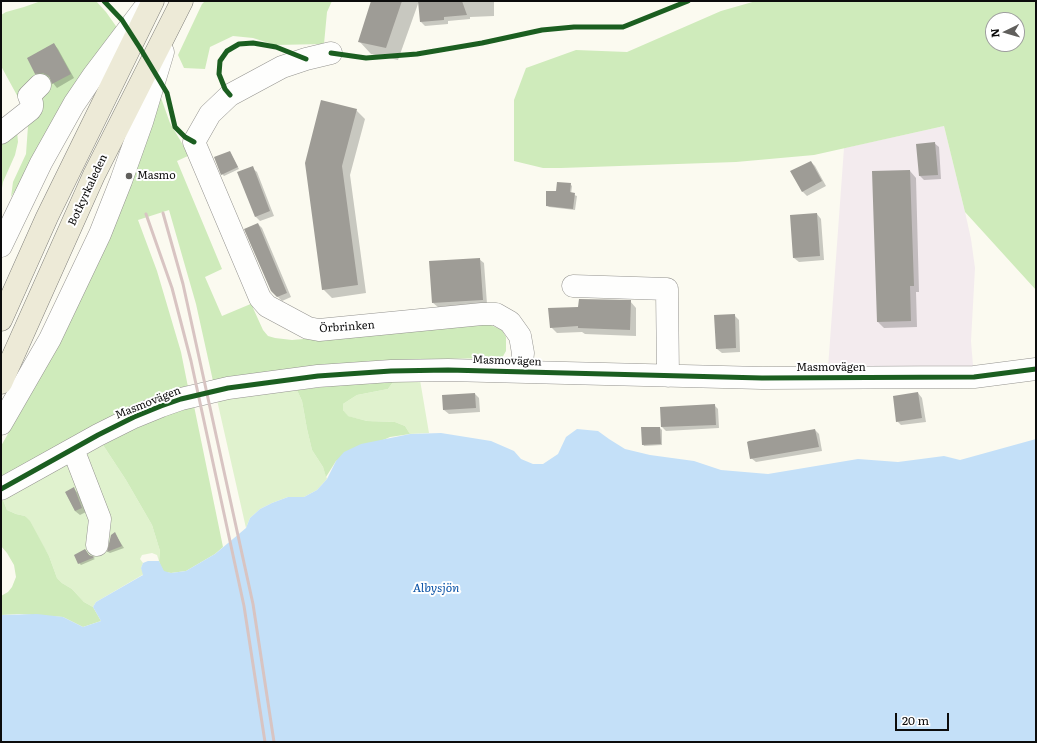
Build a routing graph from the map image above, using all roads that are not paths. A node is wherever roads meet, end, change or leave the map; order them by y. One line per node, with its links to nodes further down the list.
1 (150, 1): 7 (street)
2 (153, 1): 9 (main road)
3 (178, 8): 13 (main road, Botkyrkaleden); 14 (street)
4 (331, 53): 11 (street, Örbrinken)
5 (40, 85): 6 (street)
6 (1, 133)
7 (1, 246)
8 (573, 286): 12 (street)
9 (1, 320)
10 (1036, 369): 12 (street, Masmovägen)
11 (521, 371): 12 (street, Masmovägen); 15 (street, Masmovägen)
12 (668, 376)
13 (1, 383)
14 (1, 424)
15 (73, 448): 16 (street, Masmovägen); 17 (street)
16 (1, 489)
17 (97, 545)

